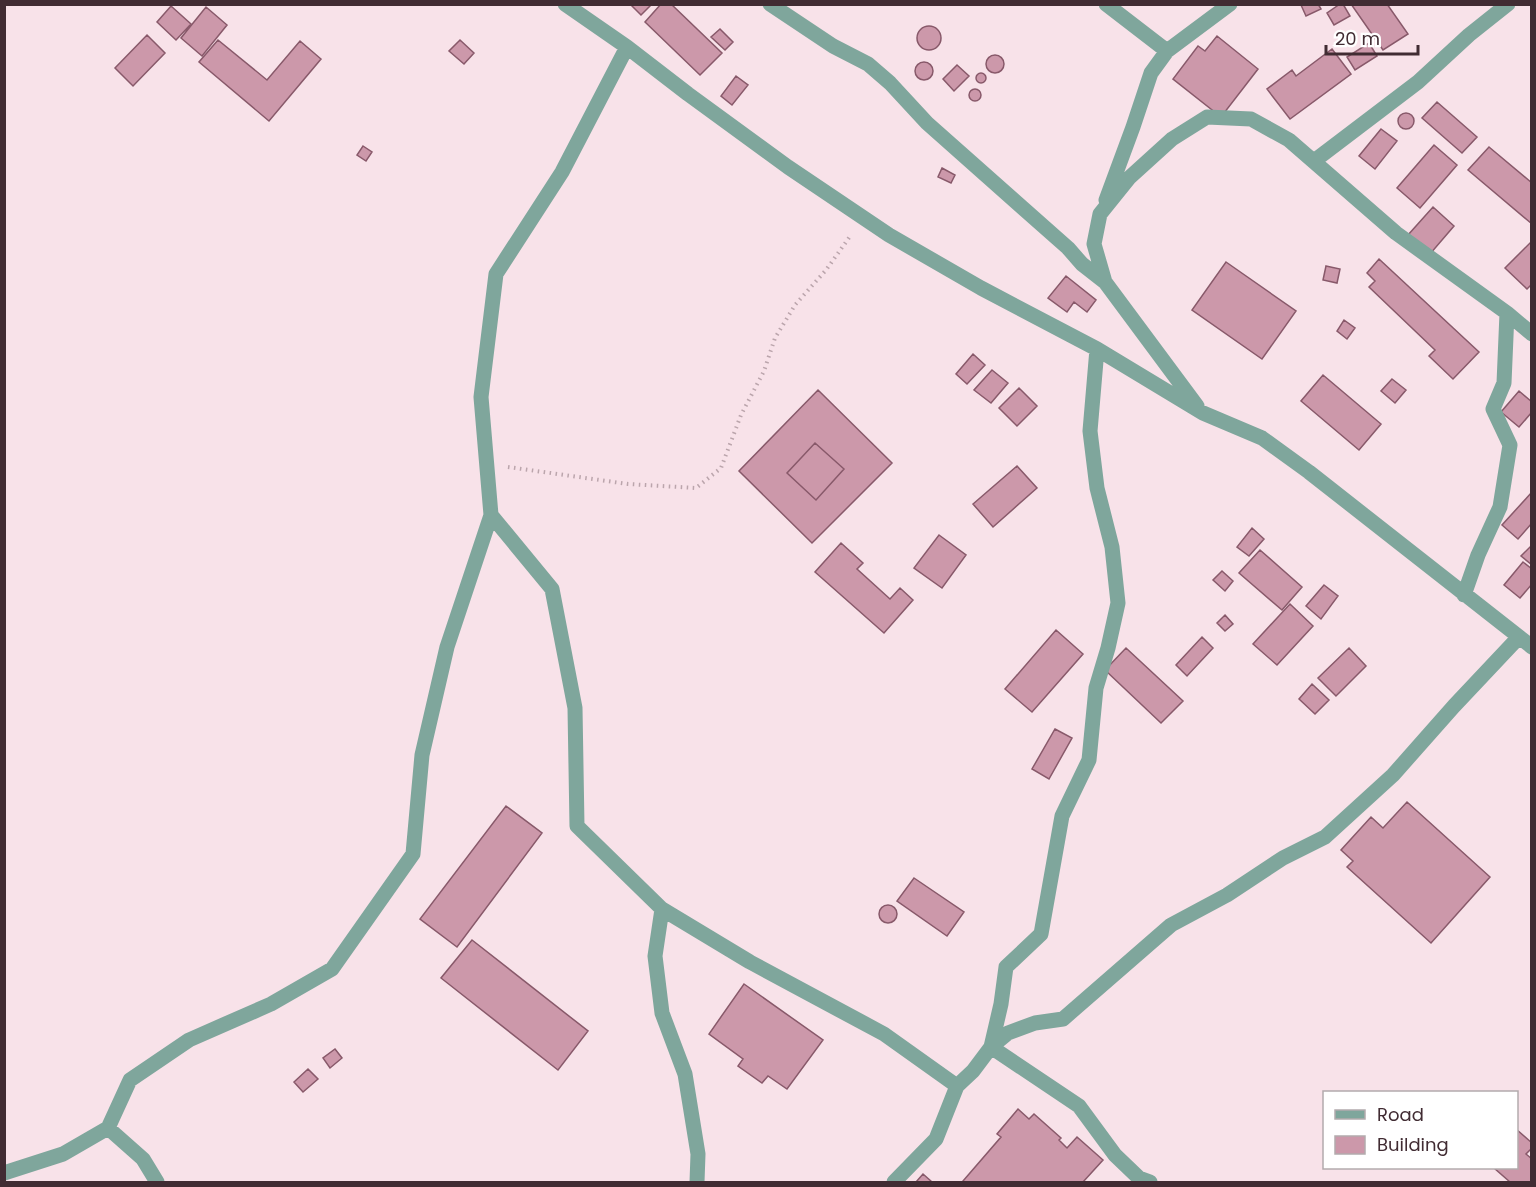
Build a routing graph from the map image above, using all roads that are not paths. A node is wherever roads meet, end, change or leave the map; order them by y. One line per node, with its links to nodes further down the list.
1 (565, 4): 6 (street)
2 (770, 4): 10 (street)
3 (1106, 4): 7 (street)
4 (1230, 4): 7 (street)
5 (1508, 4): 8 (street)
6 (627, 47): 13 (street); 15 (street)
7 (1167, 51): 9 (street)
8 (1314, 162): 9 (street); 11 (street)
9 (1100, 214): 10 (street)
10 (1105, 282): 14 (street)
11 (1507, 313): 12 (street); 16 (street)
12 (1532, 334)
13 (1097, 349): 14 (street); 20 (street)
14 (1203, 413): 16 (street)
15 (491, 515): 19 (street); 22 (street)
16 (1464, 595): 17 (street)
17 (1519, 637): 18 (street); 20 (street)
18 (1532, 647)
19 (662, 909): 21 (street); 25 (street)
20 (991, 1047): 21 (street); 27 (street)
21 (957, 1086): 26 (street)
22 (108, 1128): 23 (street); 24 (street)
23 (4, 1173)
24 (157, 1182)
25 (697, 1182)
26 (894, 1182)
27 (1150, 1182)

